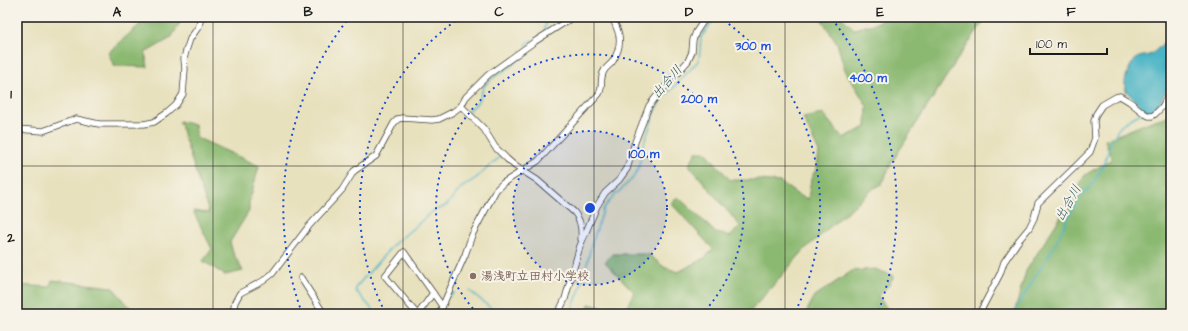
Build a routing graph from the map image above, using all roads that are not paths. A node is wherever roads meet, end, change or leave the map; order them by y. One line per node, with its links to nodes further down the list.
1 (201, 17): 7 (street)
2 (573, 17): 6 (street)
3 (612, 17): 8 (street)
4 (706, 17): 9 (street)
5 (1171, 90): 18 (street)
6 (461, 106): 8 (street); 13 (street)
7 (17, 129)
8 (522, 170): 9 (street); 12 (street)
9 (580, 246): 17 (street)
10 (302, 278): 14 (street)
11 (433, 293): 12 (street); 15 (street); 15 (street)
12 (442, 306): 16 (street)
13 (238, 314)
14 (324, 314)
15 (418, 314)
16 (439, 314)
17 (558, 314)
18 (979, 314)

